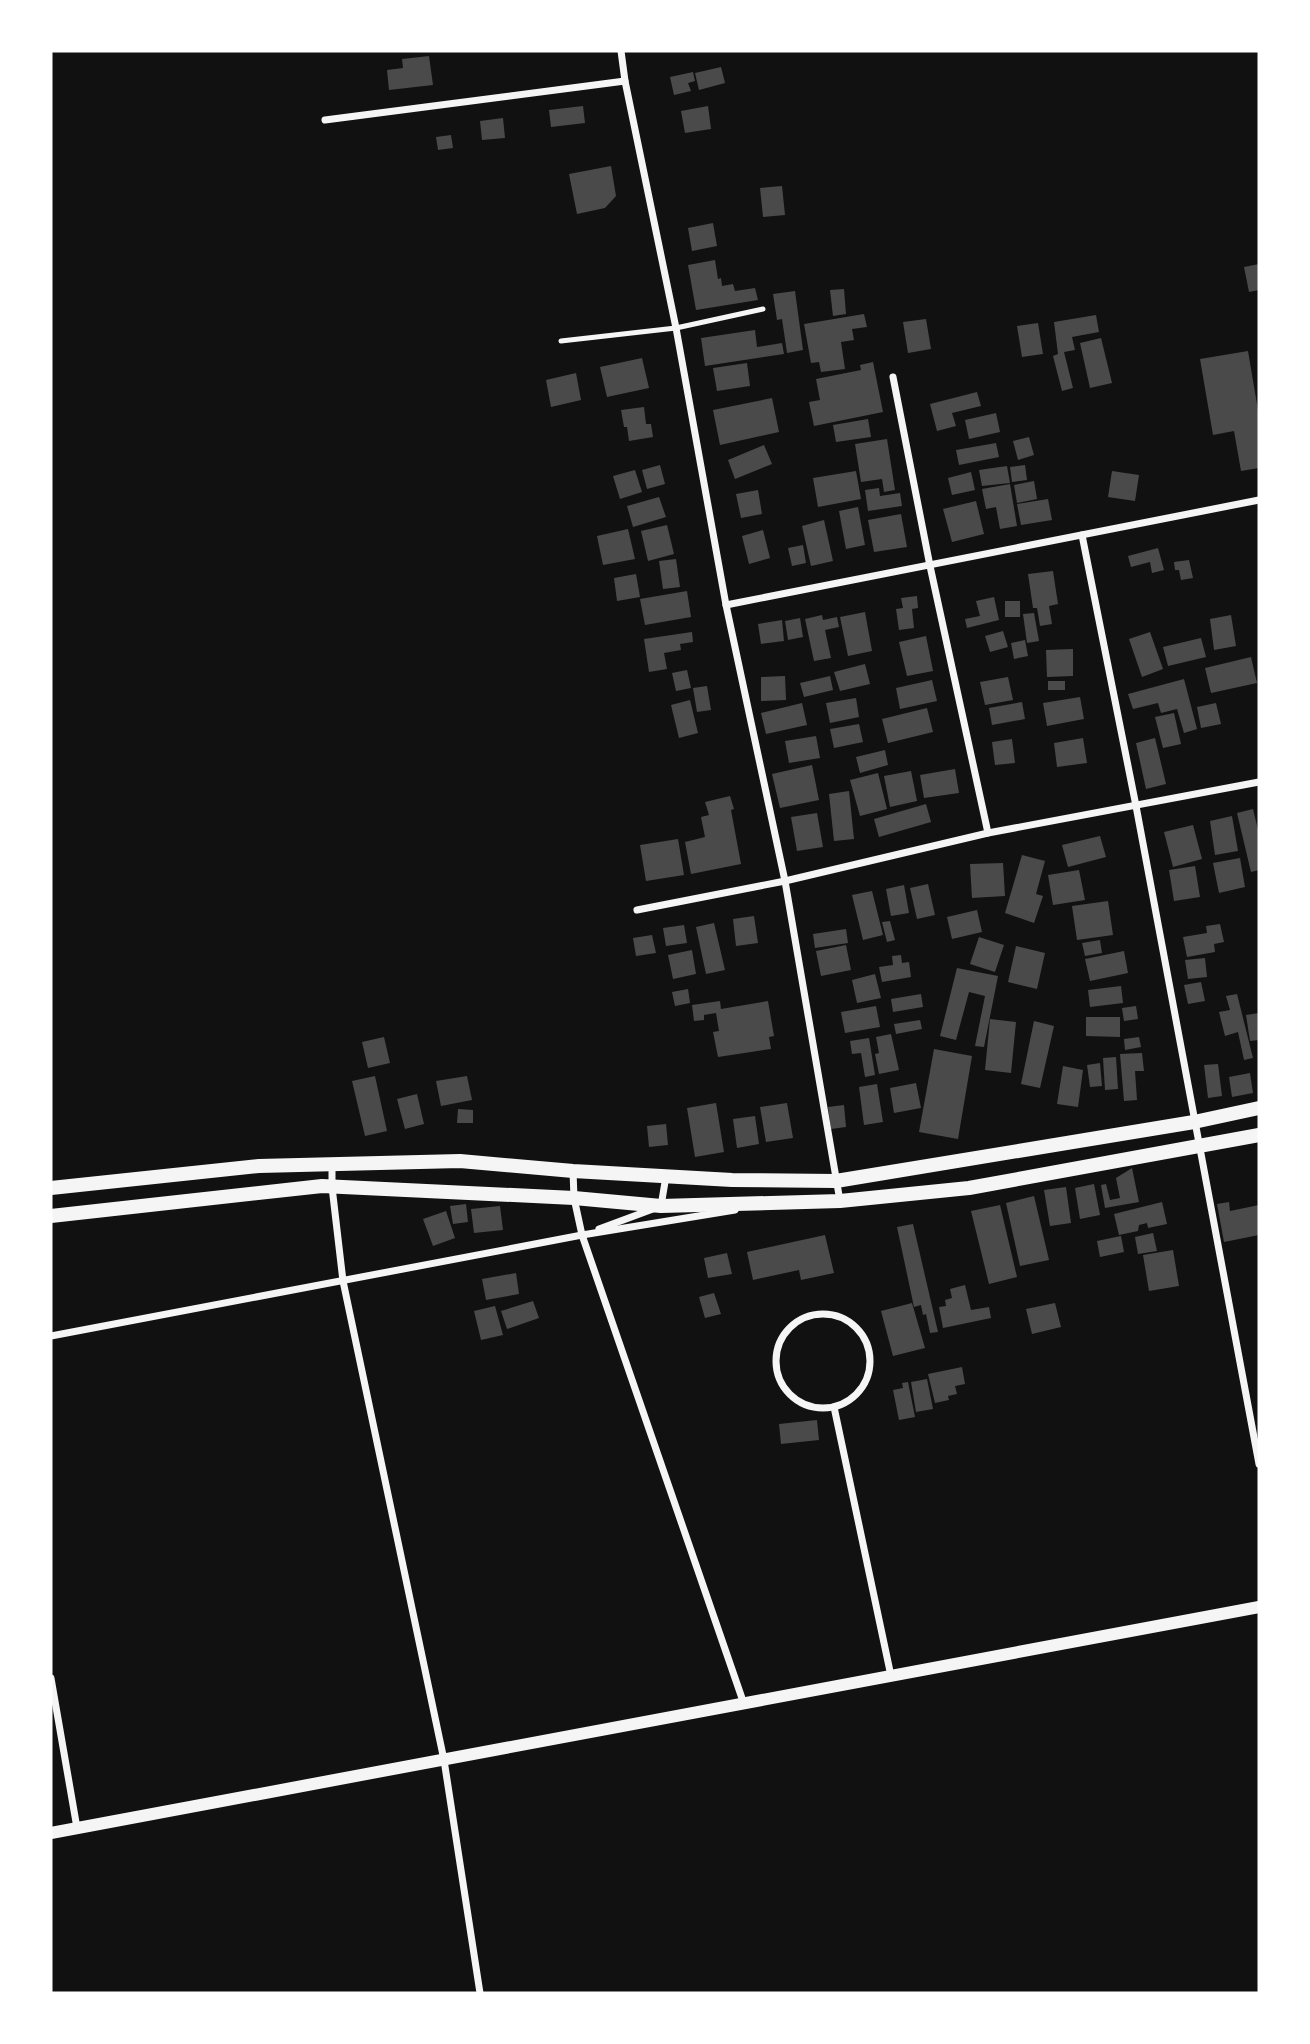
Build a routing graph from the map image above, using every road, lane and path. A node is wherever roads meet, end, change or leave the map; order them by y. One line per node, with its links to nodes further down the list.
1 (621, 51): 2 (street)
2 (625, 81): 3 (street); 5 (street)
3 (325, 120)
4 (763, 309): 5 (lane)
5 (676, 328): 6 (lane); 11 (street)
6 (561, 341)
7 (893, 377): 10 (street)
8 (1259, 499): 9 (street)
9 (1082, 535): 10 (street); 13 (street)
10 (930, 566): 11 (street); 14 (street)
11 (726, 605): 15 (street)
12 (1259, 782): 13 (street)
13 (1136, 806): 14 (street); 18 (street)
14 (988, 833): 15 (street)
15 (785, 881): 16 (street); 24 (street)
16 (636, 910)
17 (1259, 1108): 18 (main road)
18 (1194, 1122): 20 (street); 24 (main road)
19 (1259, 1135): 20 (main road)
20 (1199, 1148): 28 (main road); 36 (street)
21 (331, 1164): 22 (main road); 25 (street); 26 (main road)
22 (573, 1171): 23 (main road); 27 (street)
23 (666, 1176): 24 (main road); 30 (street)
24 (836, 1181): 28 (street)
25 (332, 1187): 27 (main road); 31 (main road); 33 (street)
26 (51, 1188)
27 (574, 1198): 30 (main road); 32 (street)
28 (840, 1201): 29 (main road)
29 (784, 1202): 30 (main road); 32 (street)
30 (661, 1206): 32 (street)
31 (51, 1216)
32 (582, 1236): 33 (street); 40 (street)
33 (343, 1281): 34 (street); 41 (street)
34 (51, 1336)
35 (834, 1407): 35 (street); 38 (street)
36 (1259, 1464)
37 (1259, 1607): 38 (street)
38 (891, 1676): 40 (street)
39 (51, 1678): 42 (street)
40 (744, 1704): 41 (street)
41 (444, 1760): 42 (street); 44 (street)
42 (77, 1828): 43 (street)
43 (51, 1833)
44 (480, 1993)

